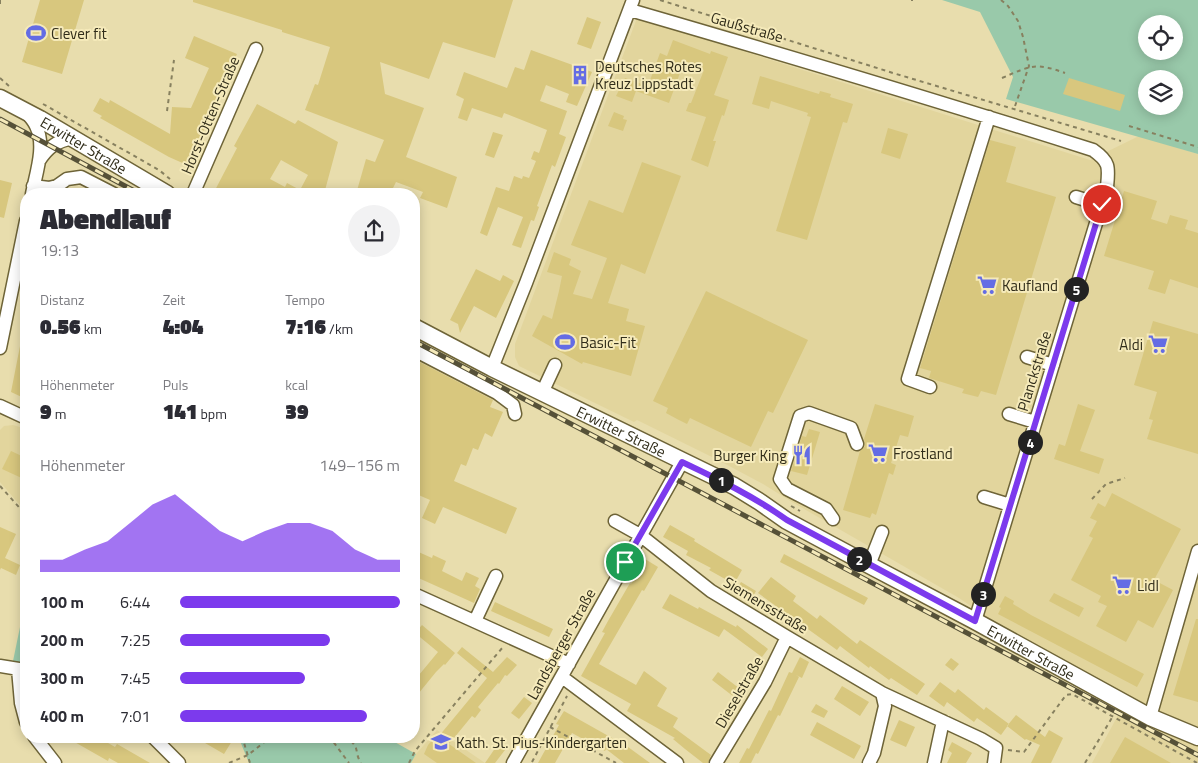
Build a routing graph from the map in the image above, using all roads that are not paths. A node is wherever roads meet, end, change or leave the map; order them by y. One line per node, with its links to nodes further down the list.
1 (631, 5): 5 (street, Gaußstraße); 23 (street, Gaußstraße)
2 (256, 49): 13 (street, Horst-Otten-Straße)
3 (6, 93): 4 (main road, Erwitter Straße)
4 (32, 106): 6 (main road, Erwitter Straße); 8 (street)
5 (989, 117): 7 (street, Gaußstraße); 24 (street)
6 (73, 138): 8 (street); 12 (main road, Erwitter Straße)
7 (1106, 159): 15 (street, Planckstraße)
8 (39, 161): 9 (street)
9 (33, 188)
10 (49, 188): 11 (street)
11 (102, 188)
12 (171, 188)
13 (196, 188)
14 (1076, 197): 15 (street)
15 (1102, 204): 22 (street, Planckstraße)
16 (20, 268): 18 (street)
17 (420, 329): 23 (main road, Erwitter Straße)
18 (0, 348)
19 (420, 353): 27 (street)
20 (1027, 357): 22 (street)
21 (555, 365): 25 (street)
22 (1053, 365): 30 (street, Planckstraße)
23 (492, 368): 25 (main road, Erwitter Straße)
24 (930, 387)
25 (542, 393): 32 (main road, Erwitter Straße)
26 (0, 406): 29 (street)
27 (515, 414)
28 (1009, 414): 30 (street)
29 (20, 415)
30 (1036, 422): 34 (street, Planckstraße)
31 (858, 444): 38 (street)
32 (682, 462): 37 (street, Landsberger Straße); 38 (main road, Erwitter Straße)
33 (984, 497): 34 (street)
34 (1010, 505): 44 (street, Planckstraße)
35 (615, 521): 37 (street, Siemensstraße)
36 (882, 532): 40 (street)
37 (640, 535): 45 (street, Siemensstraße); 46 (street, Landsberger Straße)
38 (824, 541): 40 (main road, Erwitter Straße)
39 (1198, 551): 51 (street)
40 (869, 565): 44 (main road, Erwitter Straße)
41 (496, 576): 43 (street)
42 (420, 597): 43 (street)
43 (475, 621): 46 (street)
44 (975, 621): 51 (main road, Erwitter Straße)
45 (787, 636): 50 (street, Siemensstraße); 60 (street, Dieselstraße)
46 (569, 664): 49 (street, Landsberger Straße)
47 (0, 666): 48 (street)
48 (20, 670)
49 (562, 677): 58 (street, Landsberger Straße); 59 (street)
50 (882, 693): 52 (street, Siemensstraße); 61 (street)
51 (1150, 717): 53 (main road, Erwitter Straße)
52 (943, 722): 62 (street); 63 (street, Siemensstraße)
53 (1198, 737)
54 (39, 743): 56 (street)
55 (159, 743): 57 (street)
56 (55, 763)
57 (179, 763)
58 (513, 763)
59 (677, 763)
60 (716, 763)
61 (869, 763)
62 (934, 763)
63 (994, 763)

